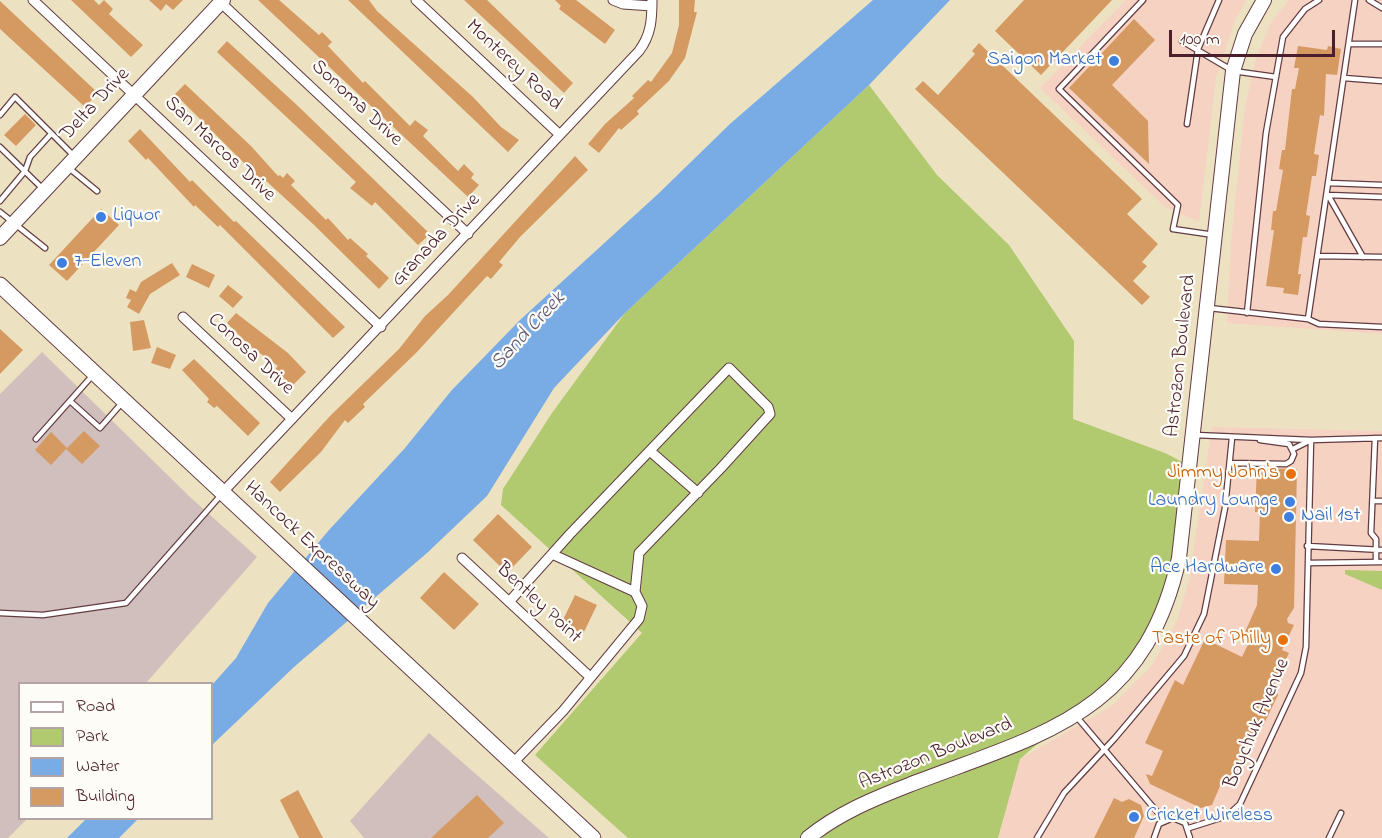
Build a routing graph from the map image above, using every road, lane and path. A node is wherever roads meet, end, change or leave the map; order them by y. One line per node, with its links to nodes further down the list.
1 (33, 0): 21 (street, San Marcos Drive)
2 (416, 0): 25 (street, Monterey Road)
3 (613, 0): 11 (street)
4 (1143, 0): 41 (lane)
5 (1219, 0): 16 (lane)
6 (1264, 0): 17 (main road, Astrozon Boulevard)
7 (1319, 0): 18 (lane)
8 (1355, 0): 14 (lane)
9 (1369, 0): 12 (lane)
10 (220, 1): 21 (main road, Delta Drive); 40 (street, Sonoma Drive)
11 (652, 3): 25 (street, Granada Drive)
12 (1382, 8)
13 (1182, 41): 16 (lane)
14 (1349, 44): 15 (lane); 19 (lane)
15 (1382, 44)
16 (1198, 49): 17 (lane); 23 (lane)
17 (1233, 71): 18 (lane); 41 (main road, Astrozon Boulevard)
18 (1276, 76): 49 (lane)
19 (1344, 78): 20 (lane); 29 (lane)
20 (1382, 81)
21 (133, 94): 27 (main road, Delta Drive); 52 (street, San Marcos Drive)
22 (0, 115): 24 (lane)
23 (1187, 124)
24 (51, 134): 27 (lane); 28 (lane)
25 (559, 134): 40 (street, Granada Drive)
26 (0, 147): 28 (lane)
27 (70, 162): 31 (main road, Delta Drive); 33 (lane)
28 (25, 171): 31 (lane); 34 (lane)
29 (1329, 183): 30 (lane); 35 (lane)
30 (1382, 185)
31 (44, 190): 39 (main road, Delta Drive)
32 (0, 191): 34 (lane)
33 (97, 191)
34 (6, 192): 37 (lane)
35 (1328, 195): 36 (lane); 44 (lane); 45 (lane)
36 (1382, 197)
37 (0, 201)
38 (0, 212): 39 (lane)
39 (14, 223): 42 (main road, Delta Drive); 43 (lane)
40 (468, 234): 52 (street, Granada Drive)
41 (1214, 235): 48 (main road, Astrozon Boulevard)
42 (0, 238)
43 (45, 248)
44 (1318, 256): 45 (lane); 51 (lane)
45 (1363, 257): 46 (lane)
46 (1382, 257)
47 (0, 285): 54 (main road, Hancock Expressway)
48 (1206, 308): 49 (lane); 58 (main road, Astrozon Boulevard)
49 (1247, 313): 51 (lane)
50 (183, 317): 57 (street, Conosa Drive)
51 (1308, 319): 53 (lane)
52 (381, 327): 57 (street, Granada Drive)
53 (1382, 327)
54 (95, 373): 55 (main road, Hancock Expressway); 56 (lane)
55 (125, 400): 56 (lane); 68 (main road, Hancock Expressway)
56 (70, 401): 63 (lane)
57 (292, 420): 68 (street, Granada Drive)
58 (1193, 435): 59 (lane); 82 (main road, Astrozon Boulevard)
59 (1232, 438): 60 (lane); 67 (lane)
60 (1254, 438): 64 (lane); 65 (lane)
61 (1375, 438): 62 (lane); 64 (lane); 70 (lane)
62 (1382, 438)
63 (36, 439)
64 (1311, 440): 65 (lane); 72 (lane, Boychuk Avenue)
65 (1293, 449): 67 (lane)
66 (650, 451): 69 (street); 69 (street); 74 (street)
67 (1230, 463): 83 (lane)
68 (222, 493): 80 (lane); 84 (main road, Hancock Expressway)
69 (698, 493): 78 (street)
70 (1373, 501): 71 (lane); 73 (lane)
71 (1382, 501)
72 (1307, 546): 73 (lane); 77 (lane, Boychuk Avenue)
73 (1379, 550): 76 (lane)
74 (554, 555): 78 (street); 79 (street)
75 (462, 558): 79 (street, Bentley Point)
76 (1379, 562): 77 (lane)
77 (1308, 563): 87 (lane, Boychuk Avenue)
78 (635, 592): 81 (street)
79 (510, 602): 81 (street, Bentley Point)
80 (0, 613)
81 (589, 676): 84 (street)
82 (1076, 716): 83 (lane); 89 (main road, Astrozon Boulevard)
83 (1103, 748): 86 (lane); 90 (lane)
84 (513, 763): 88 (main road, Hancock Expressway)
85 (1341, 813): 93 (lane)
86 (1164, 820): 87 (lane); 91 (lane)
87 (1189, 828): 92 (lane)
88 (593, 838)
89 (808, 838)
90 (1037, 838)
91 (1154, 838)
92 (1190, 838)
93 (1329, 838)

